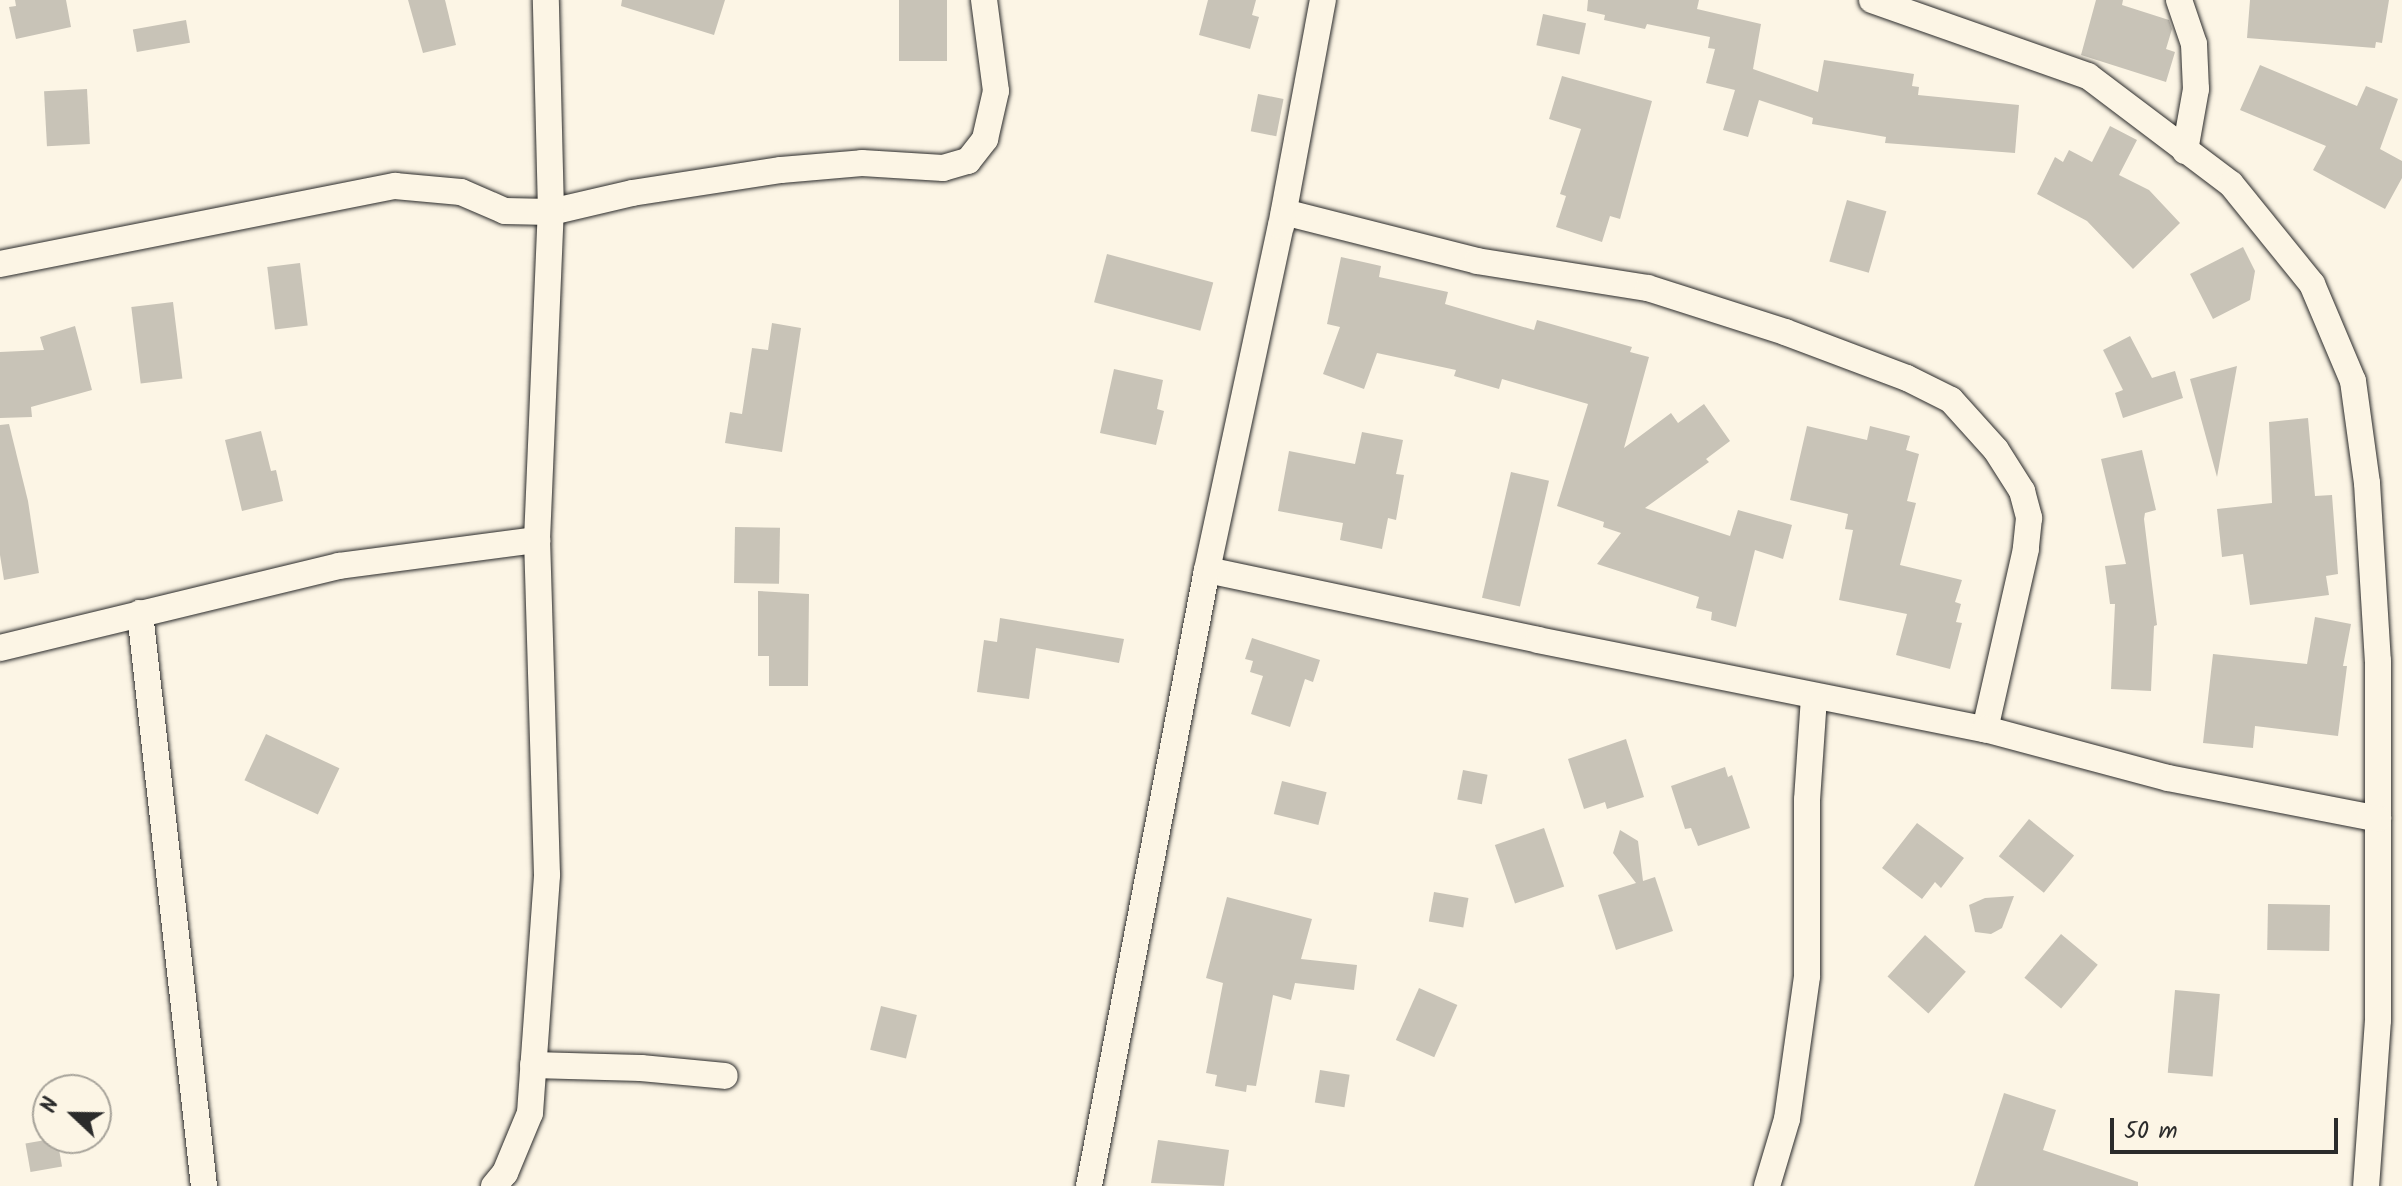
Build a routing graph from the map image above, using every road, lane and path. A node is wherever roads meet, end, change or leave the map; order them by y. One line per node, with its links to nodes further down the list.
1 (546, 0): 8 (street)
2 (984, 0): 8 (street)
3 (1323, 0): 9 (street)
4 (1872, 0): 6 (street)
5 (2179, 0): 7 (street)
6 (1912, 7): 7 (street)
7 (2185, 151): 17 (street)
8 (551, 212): 10 (street); 11 (street)
9 (1284, 212): 12 (street); 16 (street)
10 (0, 264)
11 (537, 540): 13 (street); 18 (street)
12 (1207, 570): 15 (street); 22 (street)
13 (140, 613): 14 (street); 20 (street)
14 (0, 648)
15 (1814, 696): 16 (street); 23 (street)
16 (1985, 729): 17 (street)
17 (2378, 819): 24 (street)
18 (533, 1065): 19 (street); 21 (street)
19 (725, 1076)
20 (204, 1186)
21 (494, 1186)
22 (1089, 1186)
23 (1767, 1186)
24 (2366, 1186)

